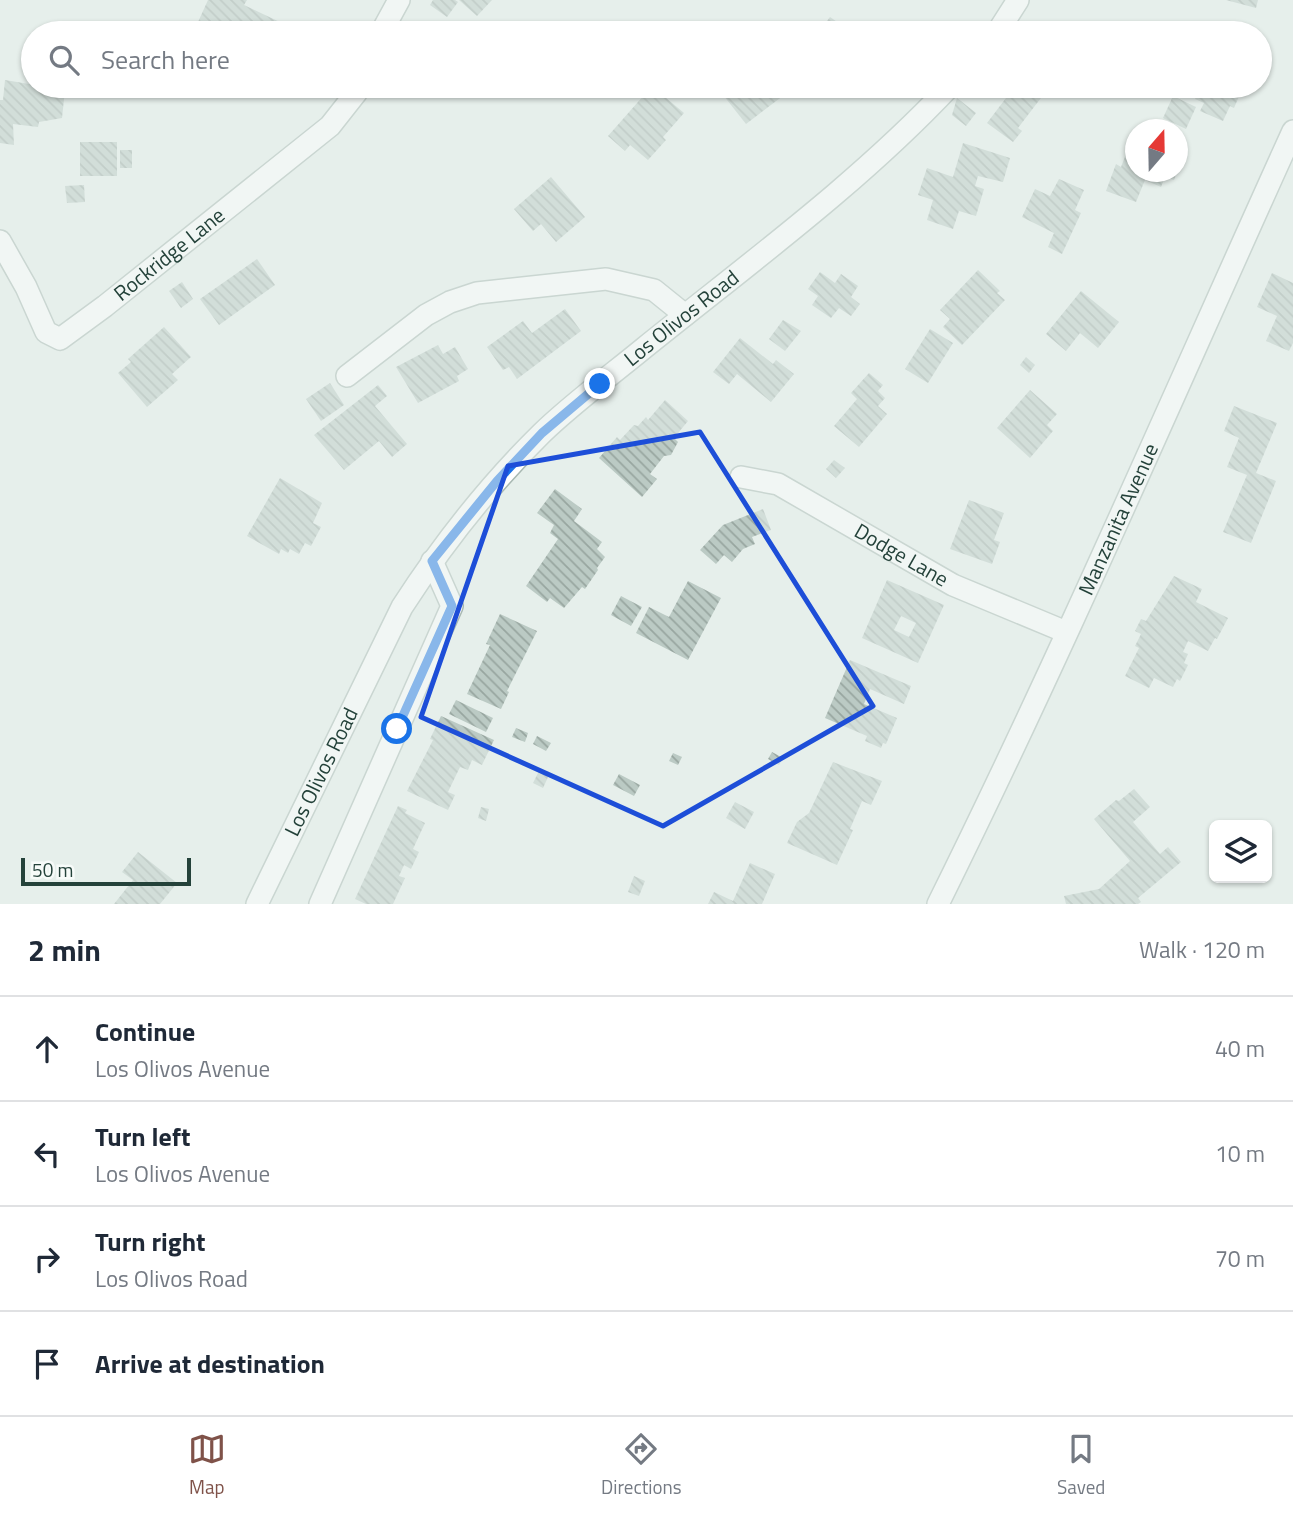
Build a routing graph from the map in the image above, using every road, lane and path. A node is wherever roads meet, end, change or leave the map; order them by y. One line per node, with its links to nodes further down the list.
1 (399, 0): 3 (street)
2 (1018, 0): 4 (street)
3 (388, 21)
4 (1005, 21)
5 (350, 98): 8 (street, Rockridge Lane)
6 (938, 98): 9 (street, Los Olivos Road)
7 (1293, 131): 13 (street, Manzanita Avenue)
8 (0, 241)
9 (685, 315): 10 (street); 12 (street, Los Olivos Road)
10 (347, 376)
11 (741, 477): 13 (street, Dodge Lane)
12 (432, 561): 14 (street, Los Olivos Road); 15 (street)
13 (1066, 632): 16 (street, Manzanita Avenue)
14 (257, 904)
15 (320, 904)
16 (938, 904)

